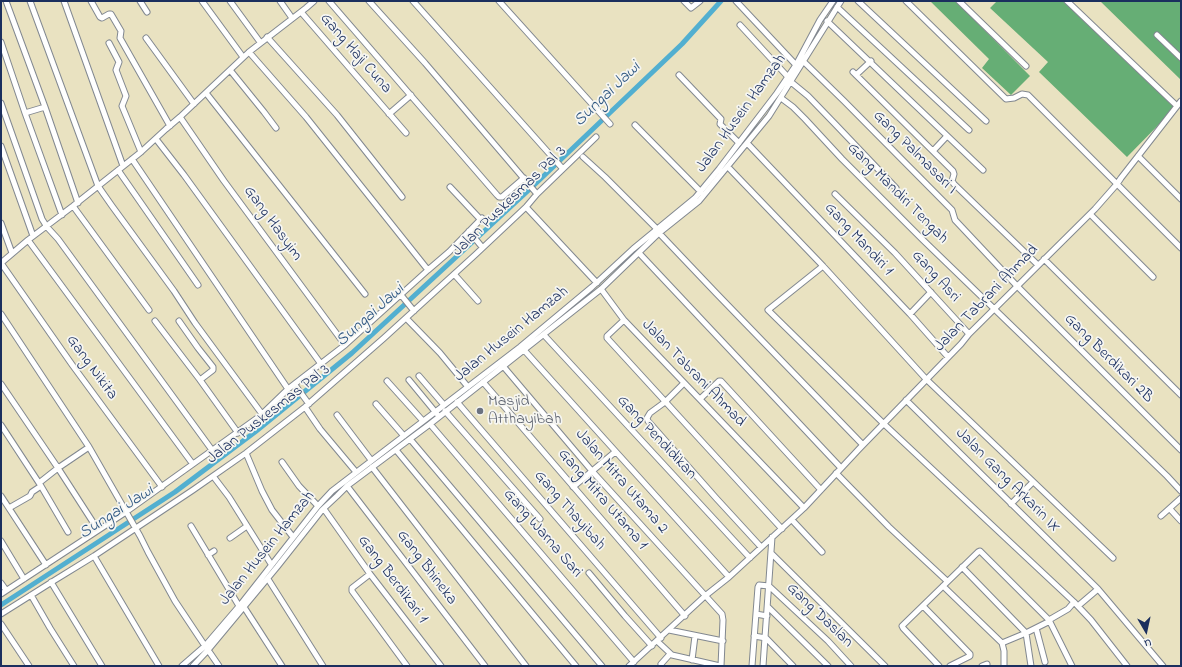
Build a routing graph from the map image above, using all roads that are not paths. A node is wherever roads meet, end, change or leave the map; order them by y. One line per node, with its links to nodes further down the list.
1 (6, 1): 52 (street)
2 (30, 1): 82 (street)
3 (64, 1): 75 (street)
4 (91, 1): 59 (street)
5 (140, 1): 24 (street)
6 (202, 1): 37 (street)
7 (230, 1): 34 (street)
8 (280, 1): 26 (street)
9 (314, 1): 25 (street)
10 (329, 1): 47 (street)
11 (368, 1): 80 (street)
12 (413, 1): 76 (street)
13 (498, 1): 57 (street)
14 (684, 1): 15 (street)
15 (700, 1)
16 (736, 1): 41 (street)
17 (833, 1): 28 (street, Jalan Husein Hamzah)
18 (840, 1): 23 (street, Jalan Husein Hamzah)
19 (858, 1): 56 (street)
20 (906, 1): 81 (street)
21 (959, 1): 42 (street)
22 (1067, 1): 51 (street)
23 (837, 7): 27 (street, Jalan Husein Hamzah); 61 (street)
24 (147, 12)
25 (301, 12): 26 (street); 54 (street, Gang Haji Cuna)
26 (292, 18): 31 (street)
27 (827, 21): 28 (street, Jalan Husein Hamzah); 40 (street)
28 (821, 24): 39 (street, Jalan Husein Hamzah); 41 (street, Jalan Husein Hamzah)
29 (740, 25): 45 (street)
30 (1157, 35): 38 (street)
31 (267, 37): 34 (street); 88 (street)
32 (146, 38): 50 (street)
33 (1, 42): 53 (street)
34 (260, 42): 36 (street)
35 (109, 43): 70 (street)
36 (249, 52): 37 (street); 108 (street)
37 (243, 57): 43 (street)
38 (1181, 58)
39 (803, 61): 45 (street, Jalan Husein Hamzah); 113 (street, Gang Palmasari I)
40 (871, 61): 63 (street); 69 (street)
41 (796, 65): 45 (street, Jalan Husein Hamzah)
42 (1026, 66)
43 (230, 70): 46 (street); 60 (street)
44 (679, 75): 66 (street)
45 (789, 79): 48 (street, Jalan Husein Hamzah); 66 (street, Jalan Husein Hamzah); 84 (street)
46 (206, 93): 50 (street); 116 (street)
47 (411, 95): 54 (street); 80 (street)
48 (781, 98): 67 (street, Jalan Husein Hamzah); 120 (street, Gang Mandiri Tengah)
49 (1, 102): 95 (street)
50 (194, 104): 55 (street)
51 (1180, 104): 71 (street, Jalan Tabrani Ahmad)
52 (45, 107): 53 (street); 90 (street)
53 (25, 114): 93 (street)
54 (389, 114): 62 (street, Gang Haji Cuna)
55 (180, 117): 59 (street); 131 (street, Gang Hasyim)
56 (986, 121)
57 (609, 122)
58 (635, 125): 86 (street)
59 (170, 126): 65 (street)
60 (276, 128)
61 (969, 130)
62 (406, 133)
63 (947, 136): 69 (street); 79 (street)
64 (596, 137): 76 (street, Jalan Puskesmas Pal 3)
65 (156, 139): 70 (street); 134 (street)
66 (739, 143): 74 (street, Jalan Husein Hamzah)
67 (747, 143): 74 (street, Jalan Husein Hamzah); 123 (street, Gang Mandiri 1)
68 (1, 146): 98 (street)
69 (933, 151): 106 (street)
70 (141, 152): 73 (street)
71 (1138, 156): 81 (street, Jalan Tabrani Ahmad); 89 (street)
72 (583, 157): 96 (street)
73 (132, 158): 75 (street); 146 (street)
74 (731, 158): 77 (street, Jalan Husein Hamzah); 86 (street, Jalan Husein Hamzah)
75 (123, 166): 78 (street)
76 (561, 167): 85 (street, Jalan Puskesmas Pal 3)
77 (728, 167): 96 (street, Jalan Husein Hamzah); 107 (street)
78 (118, 170): 82 (street); 112 (street)
79 (983, 170)
80 (525, 180): 85 (street)
81 (1117, 184): 92 (street, Jalan Tabrani Ahmad); 101 (street)
82 (98, 186): 90 (street); 157 (street)
83 (450, 187): 97 (street)
84 (896, 188)
85 (536, 192): 91 (street, Jalan Puskesmas Pal 3)
86 (701, 192): 96 (street, Jalan Husein Hamzah)
87 (835, 194): 115 (street, Gang Asri)
88 (402, 197)
89 (1181, 199)
90 (76, 205): 93 (street); 121 (street)
91 (526, 207): 100 (street, Jalan Puskesmas Pal 3); 111 (street)
92 (1090, 214): 104 (street, Jalan Tabrani Ahmad); 110 (street)
93 (62, 215): 95 (street)
94 (1, 223): 102 (street)
95 (46, 227): 98 (street); 171 (street)
96 (658, 231): 103 (street, Jalan Husein Hamzah); 111 (street, Jalan Husein Hamzah); 169 (street)
97 (470, 233): 100 (street); 108 (street)
98 (33, 236): 99 (street)
99 (28, 240): 102 (street); 178 (street)
100 (482, 247): 109 (street, Jalan Puskesmas Pal 3)
101 (1181, 248)
102 (12, 253): 105 (street)
103 (639, 253): 114 (street, Jalan Husein Hamzah); 181 (street)
104 (1044, 259): 106 (street, Jalan Tabrani Ahmad); 147 (street)
105 (1, 263): 189 (street, Gang Nikita)
106 (1038, 265): 113 (street, Jalan Tabrani Ahmad)
107 (823, 266): 139 (street); 162 (street)
108 (428, 270): 117 (street)
109 (454, 274): 118 (street); 119 (street, Jalan Puskesmas Pal 3)
110 (1154, 277)
111 (597, 283): 130 (street, Jalan Husein Hamzah)
112 (198, 285)
113 (1017, 286): 120 (street, Jalan Tabrani Ahmad); 173 (street, Gang Berdikari 2B)
114 (601, 289): 125 (street, Jalan Tabrani Ahmad); 129 (street, Jalan Husein Hamzah)
115 (931, 292): 123 (street); 128 (street, Gang Asri)
116 (366, 294)
117 (402, 296): 119 (street); 131 (street)
118 (478, 300)
119 (413, 309): 124 (street, Jalan Puskesmas Pal 3)
120 (994, 309): 128 (street, Jalan Tabrani Ahmad); 192 (street, Gang Mandiri Tengah)
121 (149, 310)
122 (1, 314): 170 (street)
123 (910, 314): 133 (street, Gang Mandiri 1)
124 (406, 318): 145 (street); 152 (street, Jalan Puskesmas Pal 3)
125 (624, 320): 142 (street, Jalan Tabrani Ahmad); 151 (street)
126 (156, 321): 137 (street)
127 (179, 321): 137 (street)
128 (969, 334): 133 (street, Jalan Tabrani Ahmad)
129 (544, 335): 130 (street, Jalan Husein Hamzah); 222 (street, Gang Pendidikan)
130 (530, 341): 132 (street, Jalan Husein Hamzah); 145 (street, Jalan Husein Hamzah)
131 (345, 345): 134 (street)
132 (524, 350): 135 (street, Jalan Husein Hamzah); 174 (street)
133 (948, 357): 139 (street, Jalan Tabrani Ahmad)
134 (321, 364): 144 (street)
135 (503, 366): 141 (street, Jalan Husein Hamzah); 182 (street, Jalan Mitra Utama 2)
136 (419, 376): 154 (street)
137 (200, 380): 164 (street)
138 (409, 380): 156 (street)
139 (926, 380): 149 (street, Jalan Tabrani Ahmad); 186 (street)
140 (388, 381): 160 (street)
141 (483, 382): 150 (street, Jalan Husein Hamzah); 190 (street, Gang Mitra Utama 1)
142 (684, 383): 148 (street, Jalan Tabrani Ahmad); 151 (street)
143 (1, 384): 180 (street)
144 (295, 386): 146 (street); 152 (street)
145 (468, 387): 154 (street, Jalan Husein Hamzah)
146 (288, 390): 157 (street)
147 (1181, 396)
148 (700, 399): 191 (street); 198 (street, Jalan Tabrani Ahmad)
149 (906, 400): 162 (street, Jalan Tabrani Ahmad); 195 (street, Jalan Gang Arkarin IX)
150 (457, 402): 155 (street, Jalan Husein Hamzah); 257 (street, Gang Thayibah)
151 (665, 402): 209 (street); 216 (street)
152 (306, 404): 175 (street, Jalan Puskesmas Pal 3); 183 (street)
153 (376, 404): 166 (street)
154 (444, 405): 156 (street, Jalan Husein Hamzah)
155 (446, 411): 159 (street, Jalan Husein Hamzah); 203 (street)
156 (435, 412): 159 (street); 160 (street, Jalan Husein Hamzah)
157 (262, 414): 164 (street)
158 (337, 415): 176 (street)
159 (439, 416): 161 (street, Jalan Husein Hamzah)
160 (423, 421): 166 (street, Jalan Husein Hamzah)
161 (430, 424): 168 (street, Jalan Husein Hamzah); 264 (street, Gang Warna Sari)
162 (884, 424): 169 (street, Jalan Tabrani Ahmad); 241 (street)
163 (1, 425): 165 (street)
164 (238, 433): 171 (street)
165 (7, 434): 167 (street); 187 (street)
166 (404, 436): 176 (street, Jalan Husein Hamzah)
167 (1, 438)
168 (410, 439): 172 (street, Jalan Husein Hamzah); 281 (street)
169 (863, 445): 181 (street, Jalan Tabrani Ahmad)
170 (89, 447): 180 (street); 201 (street)
171 (212, 450): 178 (street)
172 (396, 450): 179 (street, Jalan Husein Hamzah); 280 (street)
173 (1181, 450)
174 (615, 452): 182 (street); 229 (street)
175 (246, 453): 185 (street, Jalan Puskesmas Pal 3); 212 (street)
176 (371, 460): 183 (street, Jalan Husein Hamzah)
177 (282, 462): 196 (street)
178 (192, 464): 189 (street)
179 (372, 467): 188 (street, Jalan Husein Hamzah); 279 (street)
180 (58, 468): 187 (street); 210 (street)
181 (842, 468): 184 (street, Jalan Tabrani Ahmad)
182 (592, 471): 190 (street); 240 (street, Jalan Mitra Utama 2)
183 (356, 472): 196 (street, Jalan Husein Hamzah)
184 (836, 473): 191 (street, Jalan Tabrani Ahmad); 232 (street)
185 (213, 476): 207 (street); 208 (street, Jalan Puskesmas Pal 3)
186 (1033, 482): 195 (street); 223 (street)
187 (40, 485): 197 (street); 211 (street)
188 (347, 486): 199 (street, Jalan Husein Hamzah); 278 (street, Gang Bhineka)
189 (162, 487): 201 (street)
190 (573, 487): 247 (street, Gang Mitra Utama 1)
191 (821, 490): 198 (street, Jalan Tabrani Ahmad)
192 (1181, 491)
193 (1, 496): 197 (street)
194 (1181, 498): 200 (street)
195 (1011, 504): 237 (street, Jalan Gang Arkarin IX)
196 (318, 506): 212 (street, Jalan Husein Hamzah)
197 (9, 508): 225 (street)
198 (804, 508): 204 (street, Jalan Tabrani Ahmad)
199 (324, 509): 228 (street, Gang Berdikari 1); 231 (street, Jalan Husein Hamzah)
200 (1170, 509): 202 (street); 205 (street)
201 (126, 512): 208 (street); 210 (street)
202 (1161, 516)
203 (540, 519)
204 (792, 520): 209 (street, Jalan Tabrani Ahmad); 218 (street)
205 (1181, 521)
206 (191, 526): 220 (street)
207 (248, 526): 214 (street); 224 (street)
208 (136, 528): 221 (street, Jalan Puskesmas Pal 3); 261 (street)
209 (782, 529): 213 (street, Jalan Tabrani Ahmad)
210 (98, 530): 225 (street)
211 (68, 532)
212 (293, 537): 224 (street, Jalan Husein Hamzah)
213 (772, 537): 216 (street, Jalan Tabrani Ahmad); 219 (street)
214 (230, 538)
215 (1, 541): 230 (street)
216 (761, 547): 222 (street, Jalan Tabrani Ahmad)
217 (214, 551): 220 (street)
218 (822, 552)
219 (771, 553): 235 (street); 289 (street)
220 (208, 555): 243 (street)
221 (94, 556): 233 (street, Jalan Puskesmas Pal 3); 270 (street)
222 (750, 558): 229 (street, Jalan Tabrani Ahmad)
223 (1113, 558)
224 (271, 564): 243 (street, Jalan Husein Hamzah)
225 (46, 565): 230 (street)
226 (962, 567): 232 (street); 249 (street); 253 (street)
227 (589, 573): 260 (street)
228 (370, 574): 276 (street); 277 (street, Gang Berdikari 1)
229 (729, 577): 240 (street, Jalan Tabrani Ahmad)
230 (24, 579): 238 (street)
231 (268, 579): 243 (street, Jalan Husein Hamzah); 275 (street)
232 (947, 581): 236 (street)
233 (51, 582): 239 (street, Jalan Puskesmas Pal 3); 269 (street)
234 (1, 583): 238 (street)
235 (769, 586): 244 (street); 246 (street); 288 (street, Gang Daslan)
236 (943, 586): 242 (street); 259 (street)
237 (1098, 589): 241 (street); 296 (street, Jalan Gang Arkarin IX)
238 (3, 592)
239 (31, 595): 245 (street, Jalan Puskesmas Pal 3); 268 (street)
240 (705, 596): 247 (street, Jalan Tabrani Ahmad); 258 (street, Jalan Mitra Utama 2)
241 (1076, 604): 249 (street); 295 (street)
242 (923, 606): 290 (street); 291 (street)
243 (241, 607): 261 (street, Jalan Husein Hamzah); 274 (street)
244 (768, 607): 248 (street); 287 (street)
245 (1, 614)
246 (756, 614): 248 (street); 255 (street)
247 (685, 616): 252 (street, Jalan Tabrani Ahmad)
248 (767, 616): 256 (street)
249 (1049, 621): 251 (street); 294 (street)
250 (1, 624): 267 (street)
251 (1036, 628): 253 (street); 265 (street)
252 (669, 630): 254 (street); 257 (street, Jalan Tabrani Ahmad)
253 (1026, 633): 259 (street); 293 (street)
254 (695, 636): 258 (street); 263 (street)
255 (754, 636): 256 (street); 284 (street)
256 (766, 638): 285 (street); 286 (street)
257 (659, 640): 260 (street, Jalan Tabrani Ahmad); 262 (street, Gang Thayibah)
258 (723, 641): 283 (street, Jalan Mitra Utama 2)
259 (1002, 643): 292 (street)
260 (652, 646): 264 (street, Jalan Tabrani Ahmad)
261 (207, 648): 271 (street, Jalan Husein Hamzah); 272 (street, Jalan Husein Hamzah); 273 (street)
262 (670, 654): 263 (street); 266 (street)
263 (692, 660): 283 (street)
264 (634, 662): 282 (street, Jalan Tabrani Ahmad)
265 (1045, 662)
266 (661, 664)
267 (29, 666)
268 (74, 666)
269 (102, 666)
270 (159, 666)
271 (182, 666)
272 (193, 666)
273 (219, 666)
274 (282, 666)
275 (323, 666)
276 (407, 666)
277 (441, 666)
278 (485, 666)
279 (526, 666)
280 (576, 666)
281 (602, 666)
282 (629, 666)
283 (720, 666)
284 (752, 666)
285 (764, 666)
286 (792, 666)
287 (828, 666)
288 (851, 666)
289 (885, 666)
290 (939, 666)
291 (950, 666)
292 (1004, 666)
293 (1031, 666)
294 (1072, 666)
295 (1127, 666)
296 (1163, 666)

